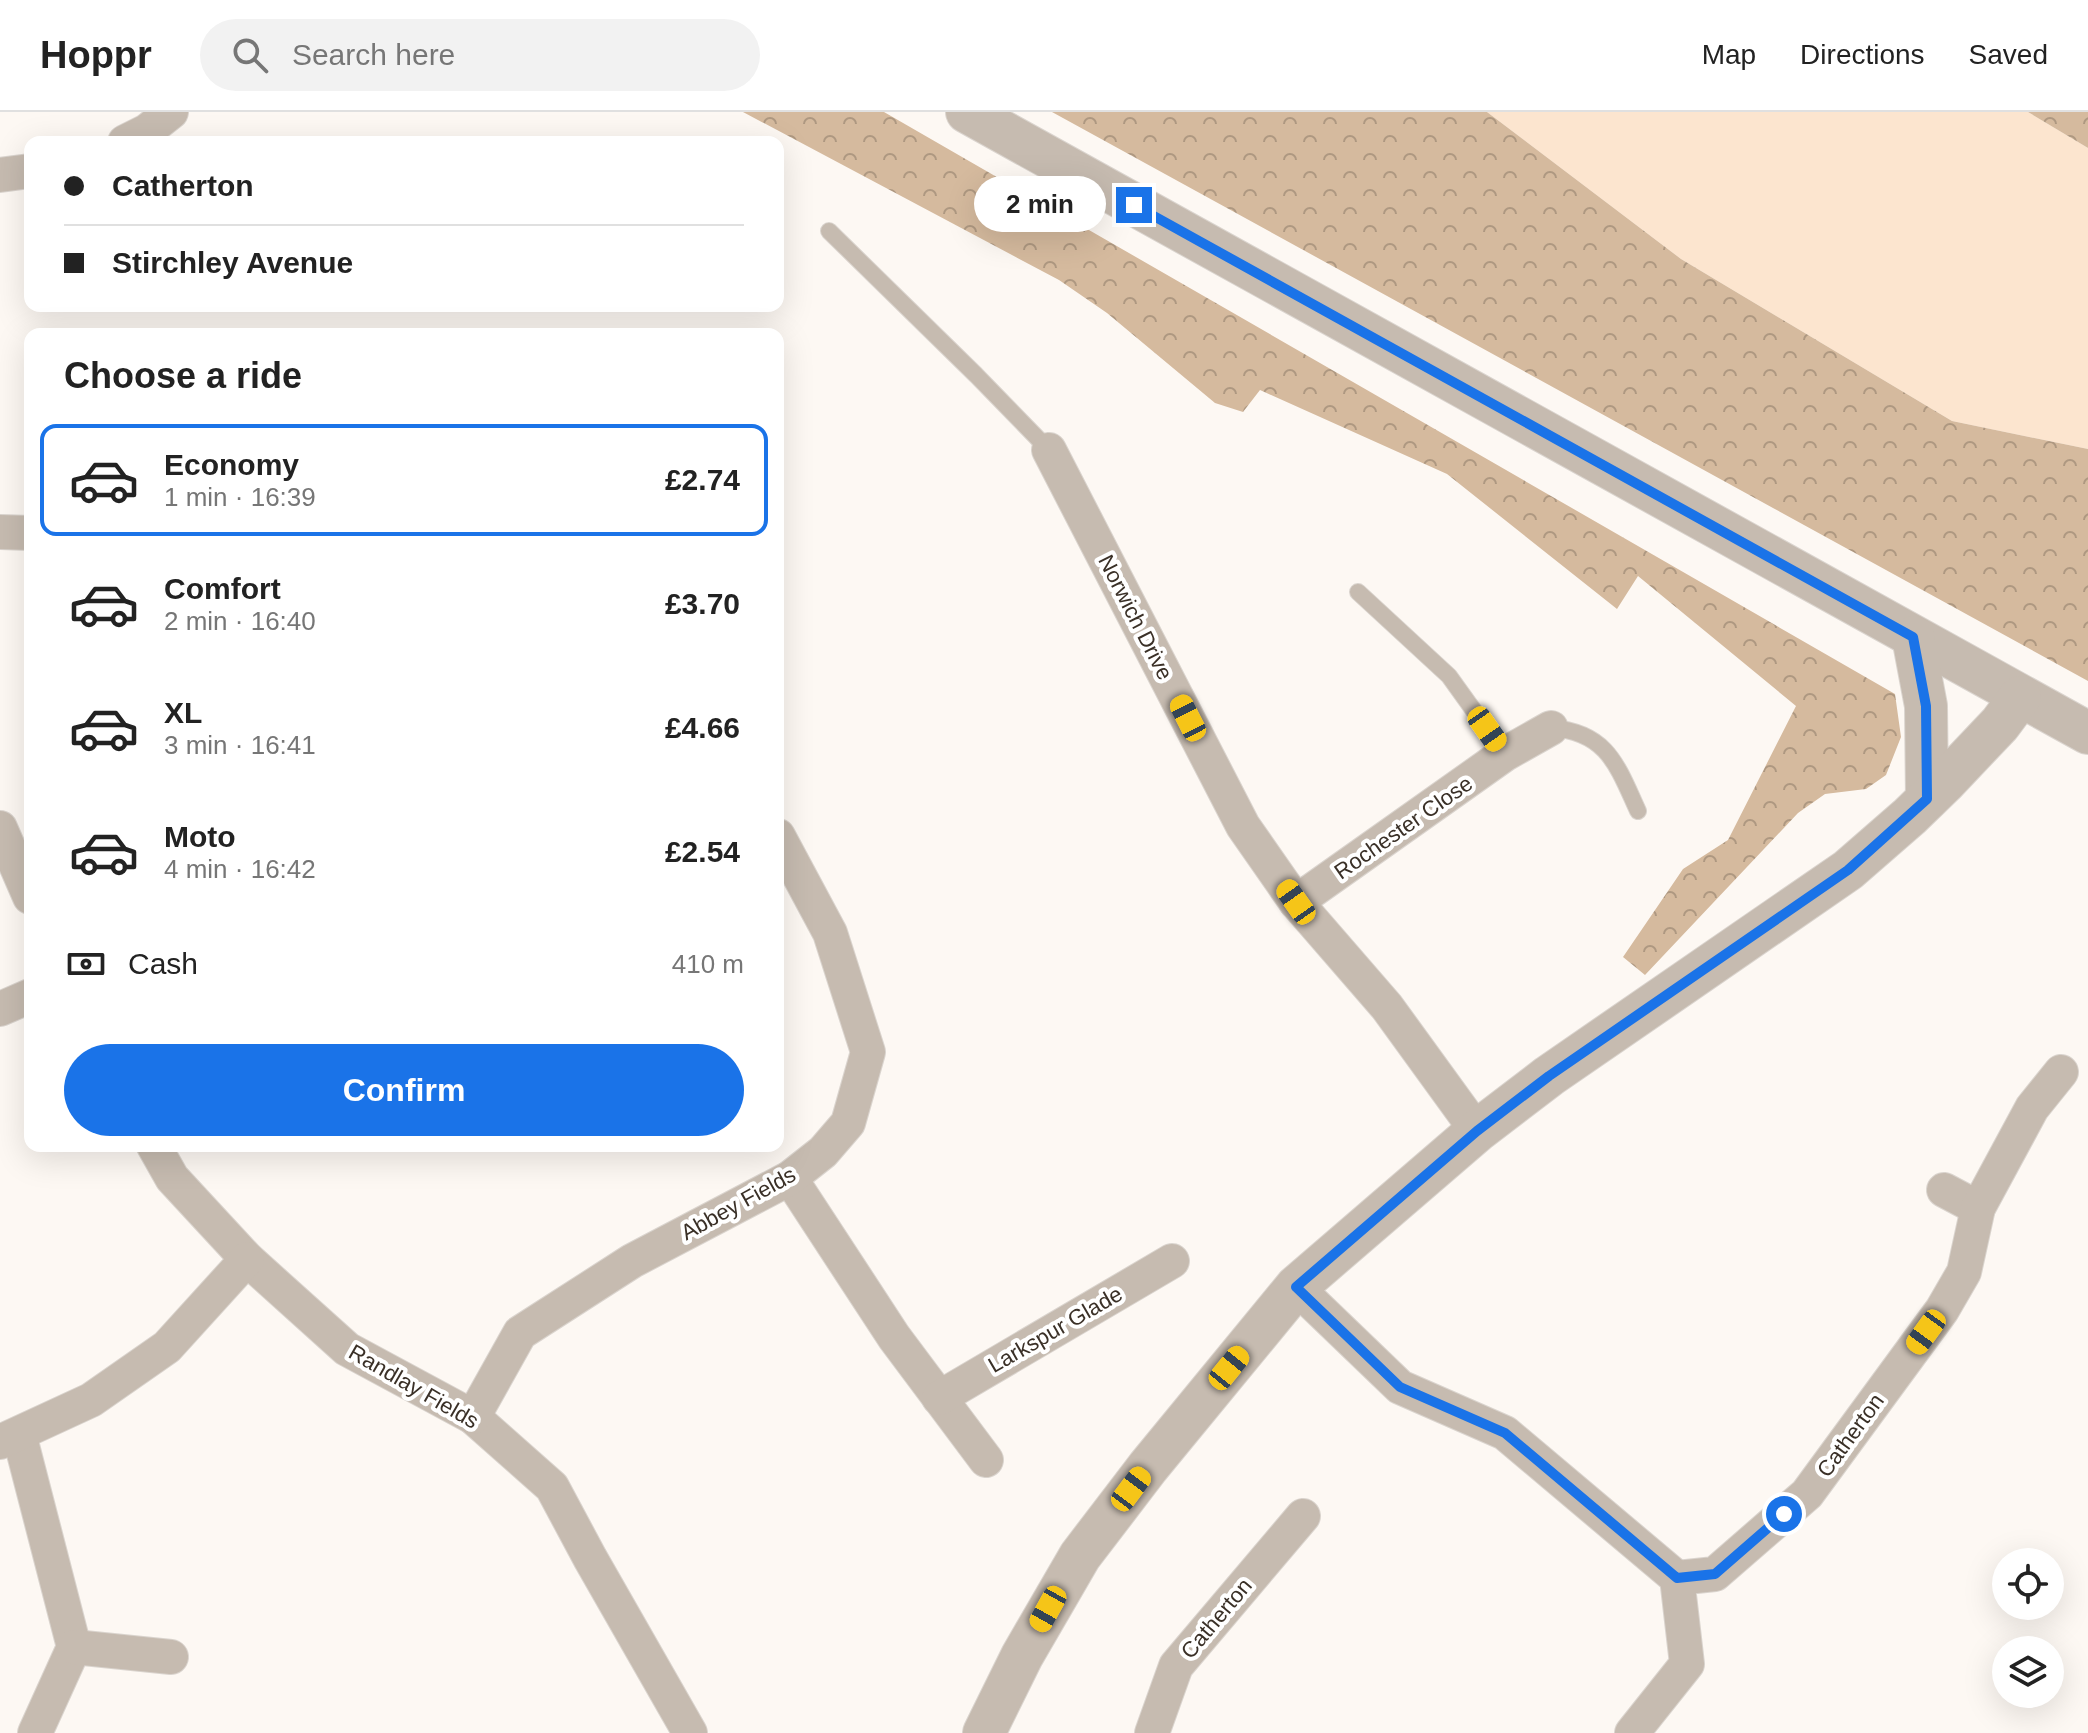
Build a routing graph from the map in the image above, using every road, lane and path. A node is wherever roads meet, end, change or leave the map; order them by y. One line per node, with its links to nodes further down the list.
1 (171, 112): 3 (street)
2 (967, 112): 11 (street)
3 (137, 136)
4 (24, 172): 5 (street)
5 (0, 175)
6 (829, 231): 7 (lane)
7 (1049, 450): 21 (street, Norwich Drive)
8 (0, 532): 9 (street)
9 (24, 533)
10 (1358, 592): 15 (lane)
11 (1913, 637): 12 (street); 16 (street)
12 (2020, 697): 14 (street); 16 (street)
13 (1551, 728): 15 (street, Rochester Close); 17 (lane)
14 (2088, 733)
15 (1505, 754): 21 (street, Rochester Close)
16 (1927, 799): 25 (street)
17 (1638, 811)
18 (0, 828): 20 (street)
19 (784, 847): 27 (street, Abbey Fields)
20 (24, 883)
21 (1296, 902): 25 (street, Norwich Drive)
22 (24, 999): 23 (street)
23 (0, 1009)
24 (2061, 1072): 29 (street, Catherton)
25 (1477, 1131): 32 (street)
26 (157, 1152): 30 (street, Randlay Fields)
27 (790, 1178): 33 (street); 34 (street, Abbey Fields)
28 (1944, 1190): 29 (street)
29 (1978, 1208): 38 (street, Catherton)
30 (247, 1259): 34 (street, Randlay Fields); 35 (street)
31 (1172, 1261): 33 (street, Larkspur Glade)
32 (1296, 1287): 38 (street); 43 (street)
33 (939, 1398): 36 (street)
34 (473, 1417): 42 (street, Randlay Fields)
35 (9, 1438): 39 (street)
36 (986, 1460)
37 (1303, 1516): 44 (street, Catherton)
38 (1677, 1578): 45 (street)
39 (74, 1647): 40 (street); 41 (street)
40 (171, 1657)
41 (35, 1733)
42 (690, 1733)
43 (984, 1733)
44 (1152, 1733)
45 (1632, 1733)

